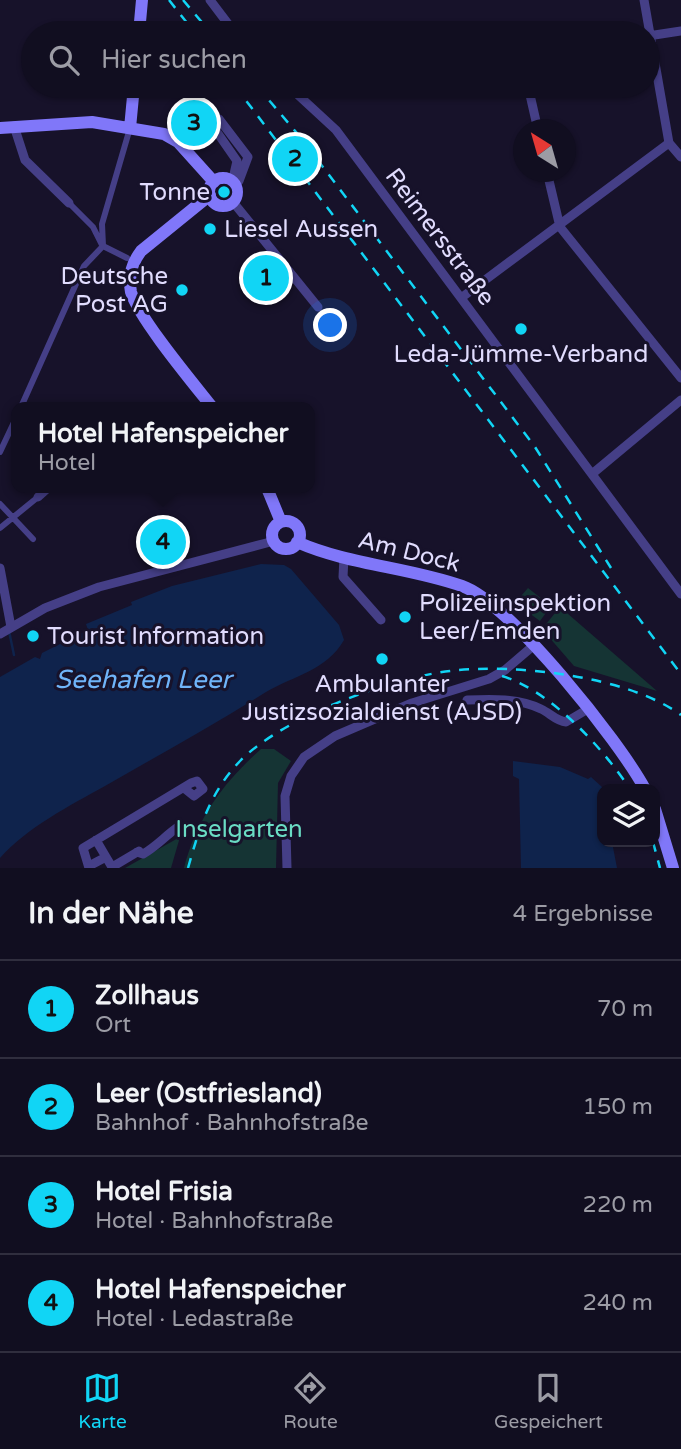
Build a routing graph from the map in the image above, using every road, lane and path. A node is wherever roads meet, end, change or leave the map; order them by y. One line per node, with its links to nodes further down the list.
1 (142, 0): 4 (main road)
2 (210, 0): 5 (street)
3 (644, 0): 6 (street)
4 (140, 21)
5 (226, 21)
6 (647, 21)
7 (681, 31): 8 (street)
8 (660, 34)
9 (660, 95): 17 (street)
10 (133, 98): 16 (main road)
11 (301, 98): 28 (street, Reimersstraße)
12 (531, 98): 13 (street)
13 (536, 119)
14 (14, 126): 15 (main road); 16 (main road); 24 (street)
15 (0, 128)
16 (130, 128): 20 (main road); 26 (street)
17 (669, 143): 18 (street); 25 (street)
18 (681, 157)
19 (236, 178): 19 (street)
20 (214, 182): 22 (main road); 23 (main road)
21 (549, 182): 25 (street)
22 (213, 200): 23 (main road); 27 (main road)
23 (233, 202): 29 (street)
24 (69, 203): 26 (street)
25 (560, 227): 28 (street); 30 (street)
26 (103, 246): 27 (street); 32 (street)
27 (131, 260): 33 (main road)
28 (461, 298): 36 (street, Reimersstraße)
29 (318, 307)
30 (681, 379)
31 (681, 400): 36 (street)
32 (23, 402)
33 (206, 402)
34 (11, 429): 35 (street)
35 (0, 452)
36 (592, 474): 49 (street, Reimersstraße)
37 (42, 493): 39 (street)
38 (269, 493): 42 (main road)
39 (38, 497): 41 (street)
40 (0, 504): 41 (street)
41 (14, 517): 43 (street); 44 (street)
42 (281, 522): 45 (main road); 46 (main road)
43 (0, 528)
44 (33, 539)
45 (274, 541): 46 (main road, Am Dock); 52 (street)
46 (297, 542): 47 (main road, Am Dock)
47 (344, 557): 51 (street); 53 (main road, Am Dock)
48 (0, 568): 52 (street)
49 (681, 594)
50 (0, 597): 52 (street)
51 (381, 620)
52 (6, 630)
53 (533, 646): 55 (main road, Am Dock); 63 (street)
54 (467, 700): 55 (street)
55 (588, 709): 56 (main road, Am Dock)
56 (642, 784)
57 (184, 788): 60 (street)
58 (660, 825): 64 (main road)
59 (178, 827): 61 (street)
60 (96, 840): 61 (street); 62 (street)
61 (106, 857): 62 (street)
62 (89, 867)
63 (287, 868)
64 (673, 868)

